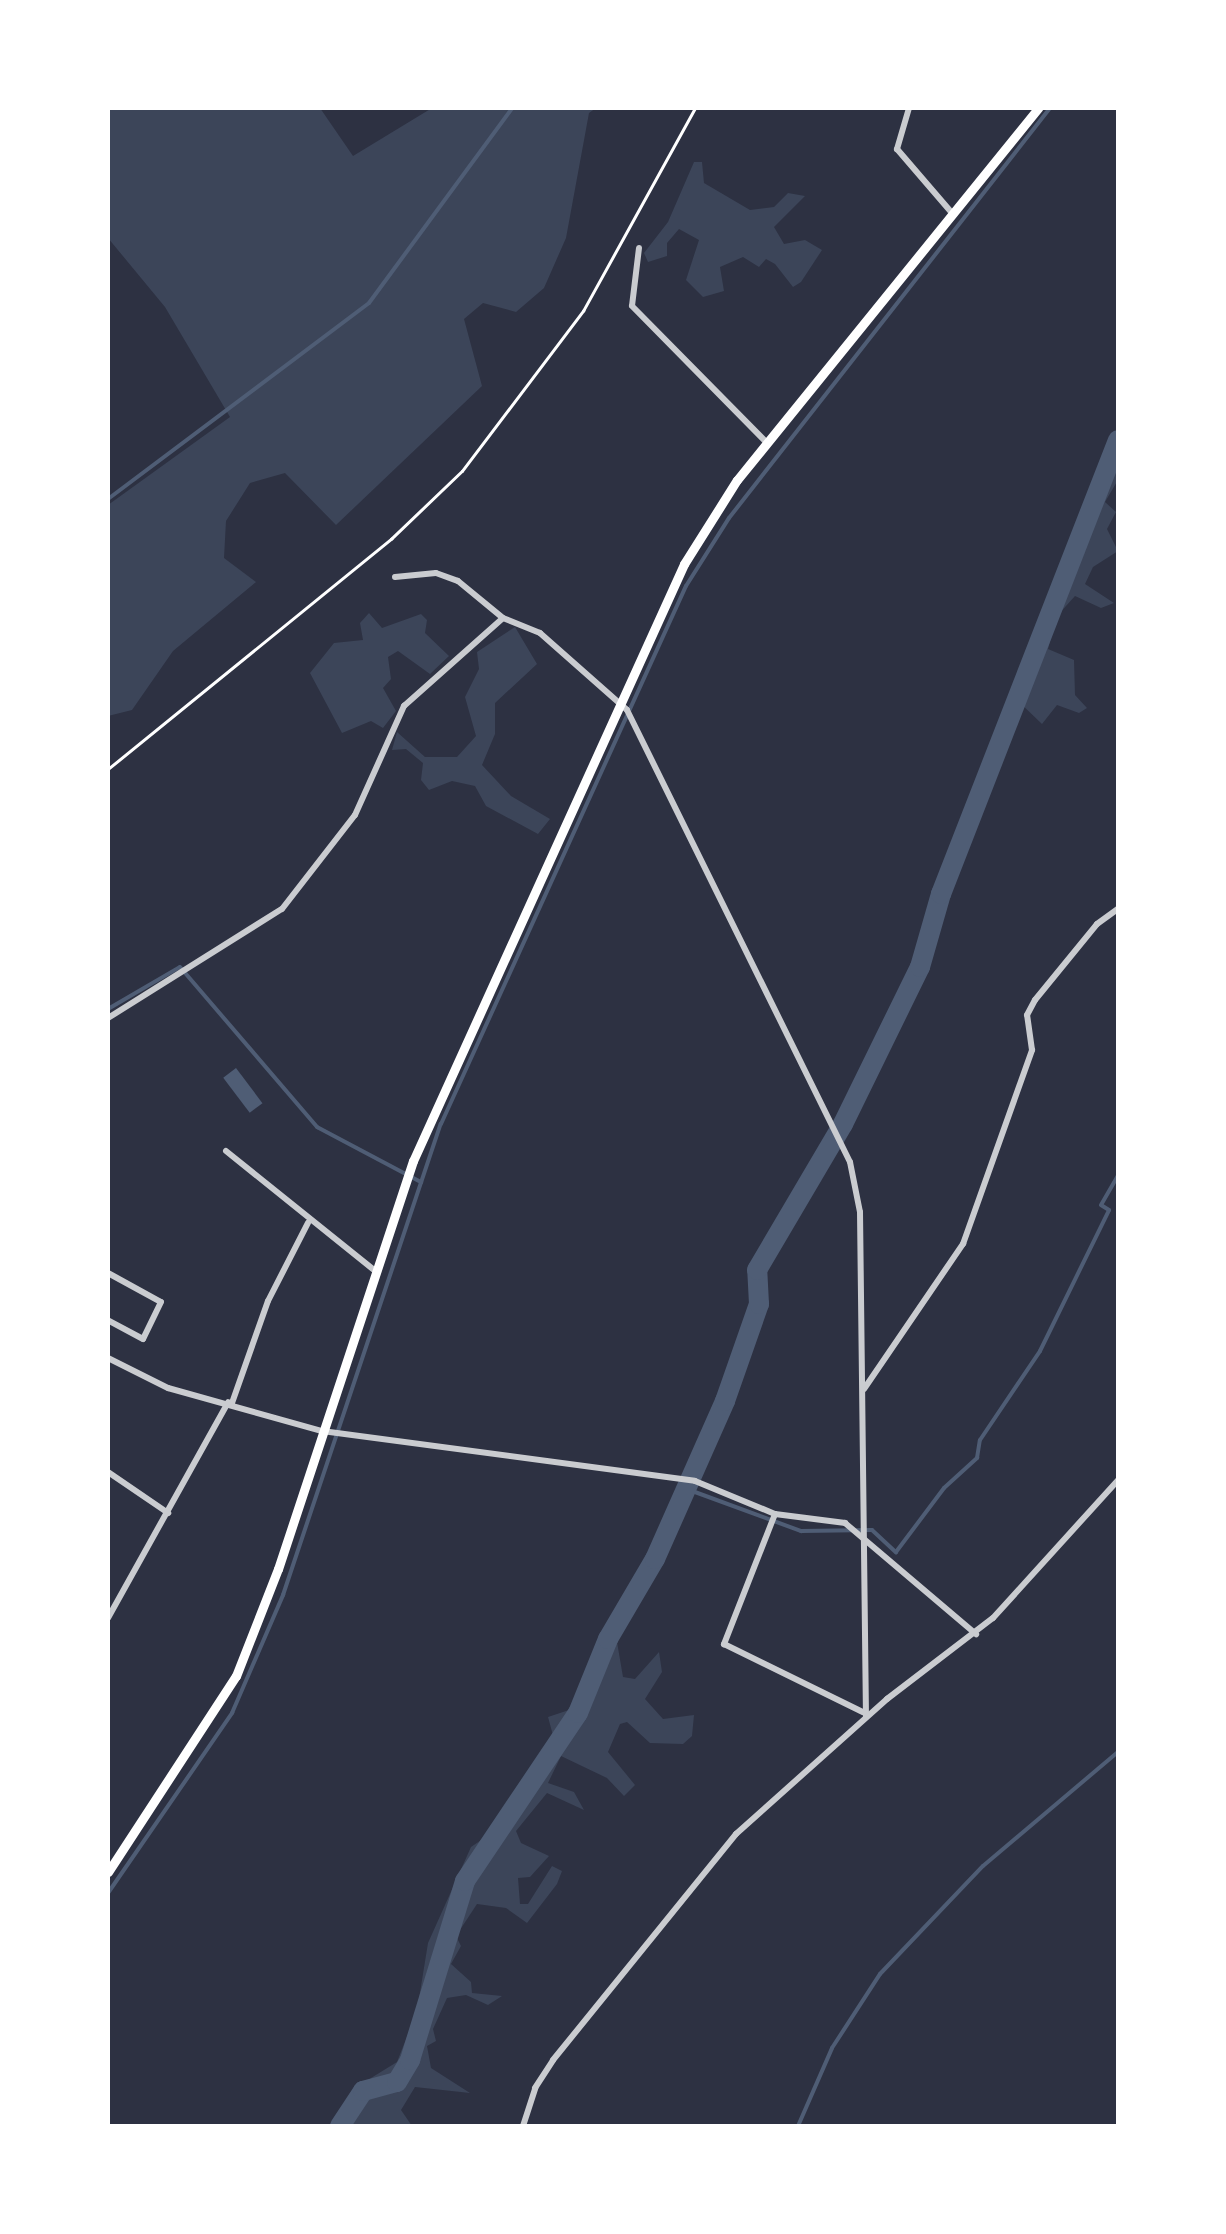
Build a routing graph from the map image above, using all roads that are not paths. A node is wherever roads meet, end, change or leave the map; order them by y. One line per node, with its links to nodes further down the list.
1 (909, 108): 3 (street)
2 (1038, 108): 3 (main road)
3 (952, 213): 5 (main road)
4 (639, 248): 5 (street)
5 (767, 443): 8 (main road)
6 (396, 577): 7 (street)
7 (503, 618): 8 (street); 10 (street)
8 (620, 703): 13 (main road); 17 (street)
9 (1118, 909): 17 (street)
10 (108, 1018)
11 (226, 1151): 12 (street)
12 (308, 1223): 13 (street); 18 (street)
13 (374, 1269): 19 (main road)
14 (108, 1273): 15 (street)
15 (108, 1320)
16 (108, 1358): 18 (street)
17 (863, 1390): 24 (street)
18 (230, 1402): 19 (street); 22 (street)
19 (322, 1432): 23 (street); 28 (main road)
20 (108, 1472): 22 (street)
21 (1118, 1480): 26 (street)
22 (168, 1513): 25 (street)
23 (774, 1514): 24 (street); 27 (street)
24 (866, 1536): 26 (street); 27 (street)
25 (108, 1618)
26 (976, 1634): 27 (street)
27 (865, 1714): 29 (street)
28 (108, 1872)
29 (524, 2126)

